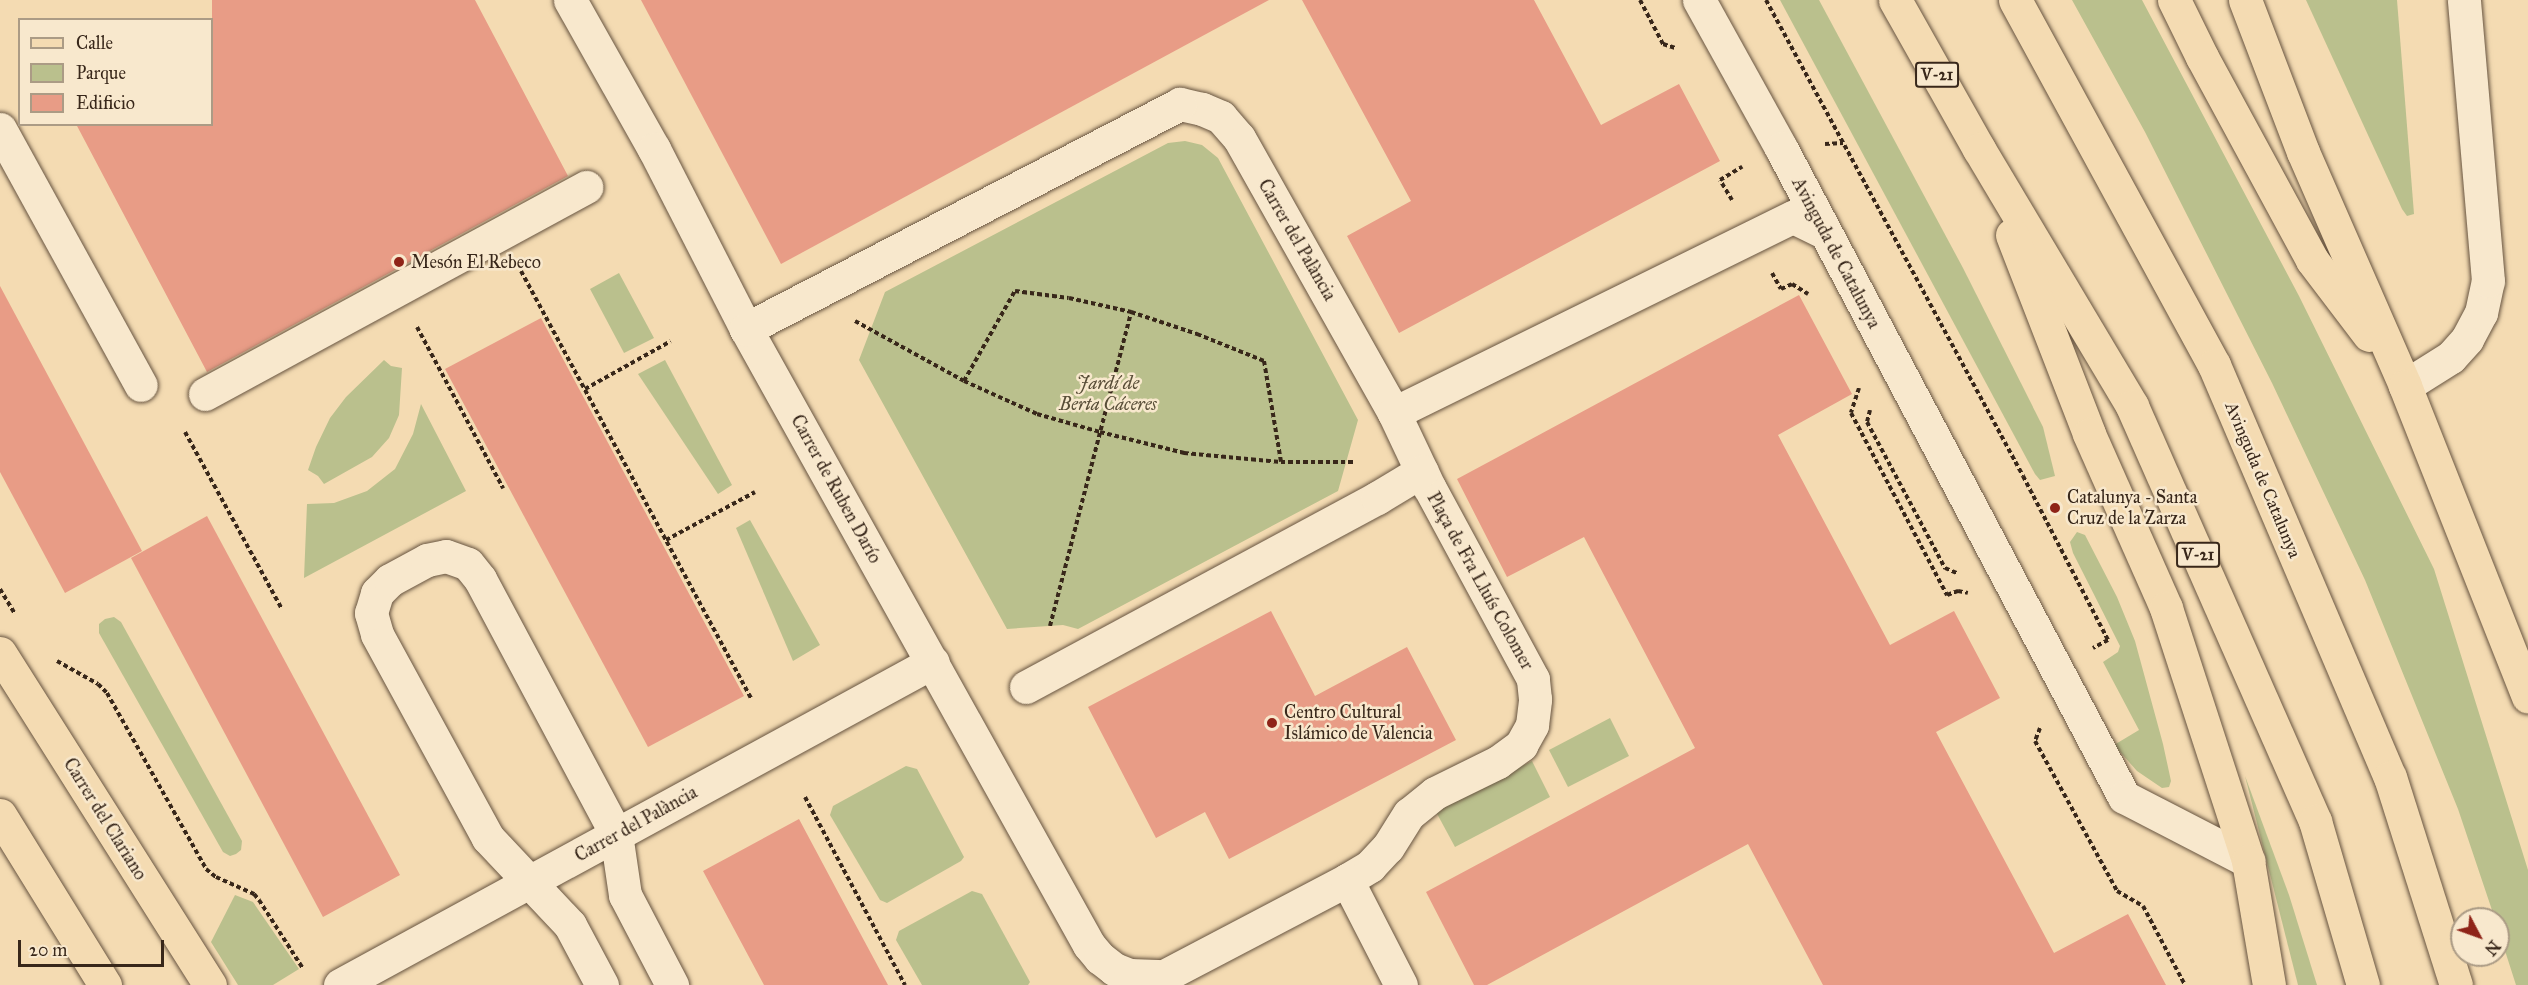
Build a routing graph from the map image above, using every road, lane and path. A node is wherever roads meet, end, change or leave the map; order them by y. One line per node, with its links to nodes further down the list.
1 (570, 0): 16 (street, Carrer de Ruben Darío)
2 (1699, 0): 11 (street, Avinguda de Catalunya)
3 (1895, 0): 9 (main road, V-21)
4 (2015, 0): 58 (main road, Avinguda de Catalunya)
5 (2174, 0): 20 (main road)
6 (2245, 0): 20 (main road)
7 (2464, 0): 20 (street)
8 (0, 129): 19 (street)
9 (1979, 149): 44 (main road); 57 (main road, V-21)
10 (586, 186): 12 (street)
11 (1824, 232): 23 (street); 44 (street, Avinguda de Catalunya)
12 (500, 233): 13 (street); 21 (path)
13 (397, 290): 22 (street); 29 (path)
14 (1131, 312): 18 (path); 25 (path); 26 (path)
15 (850, 318): 18 (path)
16 (746, 329): 23 (street, Carrer del Palància); 37 (street, Carrer de Ruben Darío)
17 (671, 341): 21 (path)
18 (964, 381): 25 (path)
19 (141, 385)
20 (2405, 386): 39 (main road)
21 (585, 389): 31 (path)
22 (206, 394)
23 (1394, 413): 28 (street, Plaça de Fra Lluís Colomer)
24 (184, 431): 33 (path)
25 (1100, 432): 26 (path); 38 (path)
26 (1281, 462): 27 (path)
27 (1357, 462)
28 (1422, 471): 38 (street); 45 (street, Plaça de Fra Lluís Colomer)
29 (503, 488)
30 (754, 492): 31 (path)
31 (666, 540): 40 (path)
32 (0, 589): 34 (path)
33 (281, 607)
34 (16, 616)
35 (0, 653): 50 (main road, Carrer del Clariano)
36 (52, 658): 48 (path)
37 (933, 662): 43 (street, Carrer del Palància); 47 (street, Carrer de Ruben Darío)
38 (1031, 685)
39 (2528, 696)
40 (751, 698)
41 (806, 796): 54 (path)
42 (0, 815): 49 (main road)
43 (616, 834): 46 (street, Carrer del Palància); 46 (street); 53 (street)
44 (2248, 861): 56 (main road)
45 (1347, 880): 47 (street, Plaça de Fra Lluís Colomer); 55 (street)
46 (530, 882): 51 (street, Carrer del Palància); 52 (street)
47 (1114, 969)
48 (308, 975)
49 (105, 985)
50 (210, 985)
51 (340, 985)
52 (602, 985)
53 (672, 985)
54 (905, 985)
55 (1401, 985)
56 (2269, 985)
57 (2363, 985)
58 (2456, 985)

